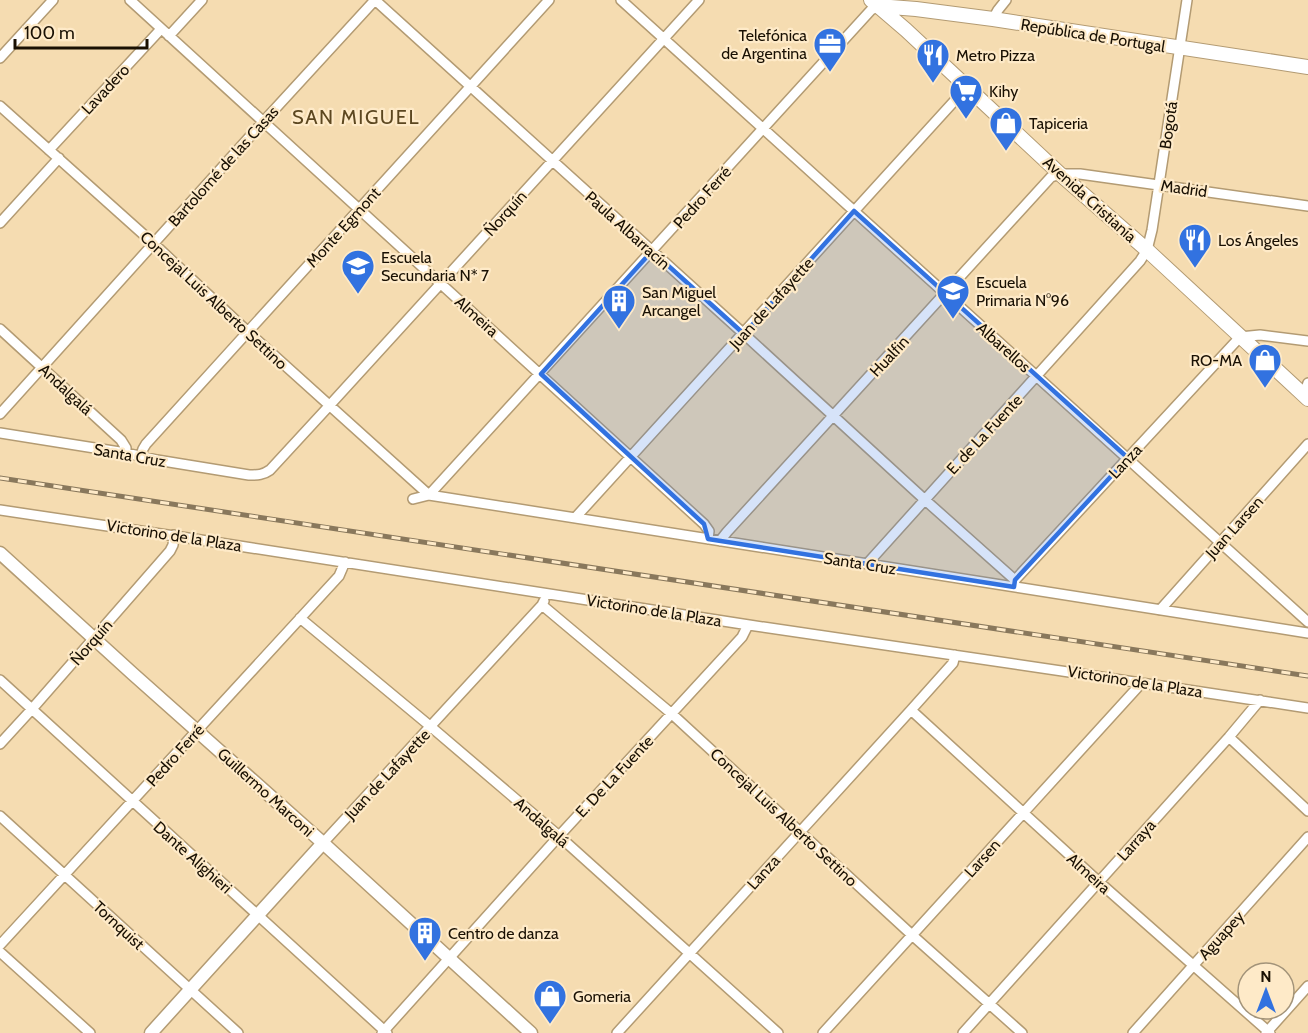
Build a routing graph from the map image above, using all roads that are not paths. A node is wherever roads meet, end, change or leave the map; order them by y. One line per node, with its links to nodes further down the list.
1 (53, 0): 16 (street)
2 (130, 0): 12 (street, Almeira)
3 (202, 0): 13 (street)
4 (375, 0): 18 (street, Paula Albarracín); 21 (street, Bartolomé de las Casas)
5 (549, 0): 18 (street, Monte Egmont)
6 (621, 0): 14 (street, Albarellos)
7 (699, 0): 14 (street, Ñorquín)
8 (1006, 0): 11 (street)
9 (1187, 0): 15 (street, Bogotá)
10 (874, 3): 11 (main road, República de Portugal); 19 (main road, Avenida Cristianía); 22 (street, Pedro Ferré)
11 (993, 19): 15 (main road, República de Portugal)
12 (161, 29): 13 (street, Almeira); 23 (street, Lavadero)
13 (169, 36): 21 (street, Almeira)
14 (664, 38): 22 (street, Albarellos); 25 (street, Ñorquín)
15 (1180, 48): 17 (main road, República de Portugal); 27 (street, Bogotá)
16 (0, 58)
17 (1308, 67)
18 (470, 87): 25 (street, Paula Albarracín); 29 (street, Monte Egmont)
19 (967, 87): 26 (main road, Avenida Cristianía); 30 (street, Juan de Lafayette)
20 (0, 106): 23 (street, Concejal Luis Alberto Settino)
21 (263, 122): 29 (street, Almeira); 32 (street, Bartolomé de las Casas)
22 (764, 129): 30 (street, Albarellos); 34 (street, Pedro Ferré)
23 (49, 150): 24 (street, Concejal Luis Alberto Settino)
24 (58, 158): 31 (street); 32 (street, Concejal Luis Alberto Settino)
25 (552, 160): 34 (street, Paula Albarracín); 35 (street, Ñorquín)
26 (1060, 174): 27 (street, Madrid); 33 (main road, Avenida Cristianía); 36 (street, Hualfin)
27 (1159, 184): 28 (street, Madrid); 33 (street, Bogotá)
28 (1308, 206)
29 (360, 209): 35 (street, Almeira); 38 (street, Monte Egmont)
30 (854, 211): 36 (street, Albarellos); 39 (street, Juan de Lafayette)
31 (0, 223)
32 (153, 243): 38 (street, Concejal Luis Alberto Settino); 42 (street, Bartolomé de las Casas)
33 (1146, 250): 40 (main road, Avenida Cristianía); 44 (street, E. de La Fuente)
34 (652, 251): 39 (street, Paula Albarracín); 43 (street, Pedro Ferré)
35 (441, 283): 43 (street, Almeira); 46 (street, Ñorquín)
36 (945, 295): 44 (street, Albarellos); 48 (street, Hualfin)
37 (0, 329): 42 (street, Andalgalá)
38 (248, 332): 46 (street, Concejal Luis Alberto Settino); 52 (street, Monte Egmont)
39 (744, 334): 48 (street, Paula Albarracín); 53 (street, Juan de Lafayette)
40 (1240, 337): 41 (street); 45 (main road, Avenida Cristianía); 54 (street, Lanza)
41 (1308, 341)
42 (41, 367): 47 (street, Bartolomé de las Casas); 51 (street, Andalgalá)
43 (541, 374): 53 (street, Almeira); 56 (street, Pedro Ferré)
44 (1037, 376): 54 (street, Albarellos); 58 (street, E. de La Fuente)
45 (1307, 392)
46 (329, 406): 55 (street, Ñorquín); 56 (street, Concejal Luis Alberto Settino)
47 (0, 414)
48 (833, 416): 58 (street, Paula Albarracín); 63 (street, Hualfin)
49 (0, 433): 51 (street, Santa Cruz)
50 (1308, 444): 64 (street, Juan Larsen)
51 (126, 453): 52 (street, Santa Cruz)
52 (141, 456): 55 (street, Santa Cruz)
53 (632, 457): 60 (street, Juan de Lafayette); 62 (street, Almeira)
54 (1128, 458): 64 (street, Albarellos); 68 (street, Lanza)
55 (260, 475)
56 (429, 495): 57 (street, Santa Cruz); 60 (street, Santa Cruz)
57 (413, 499)
58 (924, 500): 67 (street, E. de La Fuente); 68 (street, Paula Albarracín)
59 (0, 510): 61 (street, Victorino de la Plaza)
60 (575, 518): 62 (street, Santa Cruz)
61 (174, 535): 66 (street, Victorino de la Plaza); 76 (street, Ñorquín)
62 (708, 539): 63 (street, Santa Cruz)
63 (720, 541): 67 (street, Santa Cruz)
64 (1220, 543): 71 (street, Juan Larsen); 73 (street, Albarellos)
65 (0, 553): 76 (street, Guillermo Marconi)
66 (345, 562): 69 (street, Victorino de la Plaza); 72 (street, Pedro Ferré)
67 (867, 564): 68 (street, Santa Cruz)
68 (1015, 584): 71 (street, Santa Cruz)
69 (546, 593): 70 (street, Juan de Lafayette); 74 (street, Victorino de la Plaza)
70 (543, 605): 84 (street, Concejal Luis Alberto Settino); 85 (street, Juan de Lafayette)
71 (1160, 610): 75 (street, Santa Cruz)
72 (300, 618): 85 (street, Andalgalá); 86 (street, Pedro Ferré)
73 (1308, 622)
74 (748, 625): 77 (street, Victorino de la Plaza); 84 (street, E. De La Fuente)
75 (1308, 633)
76 (95, 638): 82 (street, Ñorquín); 86 (street, Guillermo Marconi)
77 (955, 655): 79 (street, Victorino de la Plaza); 83 (street, Lanza)
78 (0, 680): 82 (street, Dante Alighieri)
79 (1139, 682): 80 (street, Victorino de la Plaza); 91 (street, Larsen)
80 (1260, 700): 81 (street, Victorino de la Plaza); 87 (street, Larraya)
81 (1308, 708)
82 (32, 709): 88 (street, Ñorquín); 89 (street, Dante Alighieri)
83 (911, 710): 91 (street, Almeira); 93 (street, Lanza)
84 (672, 714): 93 (street, Concejal Luis Alberto Settino); 94 (street, E. De La Fuente)
85 (430, 726): 94 (street, Andalgalá); 96 (street, Juan de Lafayette)
86 (196, 731): 89 (street, Pedro Ferré); 96 (street, Guillermo Marconi)
87 (1229, 737): 90 (street); 98 (street, Larraya)
88 (0, 744)
89 (132, 801): 97 (street, Pedro Ferré); 99 (street, Dante Alighieri)
90 (1308, 811)
91 (1023, 813): 98 (street, Almeira); 100 (street, Larsen)
92 (0, 816): 97 (street, Tornquist)
93 (800, 831): 100 (street, Concejal Luis Alberto Settino); 103 (street, Lanza)
94 (559, 836): 103 (street, Andalgalá); 104 (street, E. De La Fuente)
95 (1308, 837): 105 (street, Aguapey)
96 (323, 843): 99 (street, Juan de Lafayette); 104 (street, Guillermo Marconi)
97 (65, 875): 101 (street, Pedro Ferré); 107 (street, Tornquist)
98 (1099, 882): 105 (street, Almeira); 108 (street, Larraya)
99 (258, 916): 107 (street, Juan de Lafayette); 109 (street, Dante Alighieri)
100 (912, 935): 108 (street, Concejal Luis Alberto Settino); 117 (street, Larsen)
101 (0, 945)
102 (0, 951): 111 (street)
103 (690, 954): 115 (street, Lanza); 116 (street, Andalgalá)
104 (450, 958): 109 (street, E. De La Fuente); 114 (street, Guillermo Marconi)
105 (1194, 965): 110 (street, Almeira); 120 (street, Aguapey)
106 (1308, 986): 110 (street)
107 (190, 990): 112 (street, Juan de Lafayette); 113 (street, Tornquist)
108 (990, 1004): 118 (street, Larraya); 119 (street, Concejal Luis Alberto Settino)
109 (384, 1032)
110 (1268, 1032)
111 (90, 1033)
112 (151, 1033)
113 (238, 1033)
114 (531, 1033)
115 (617, 1033)
116 (778, 1033)
117 (823, 1033)
118 (963, 1033)
119 (1022, 1033)
120 (1133, 1033)

